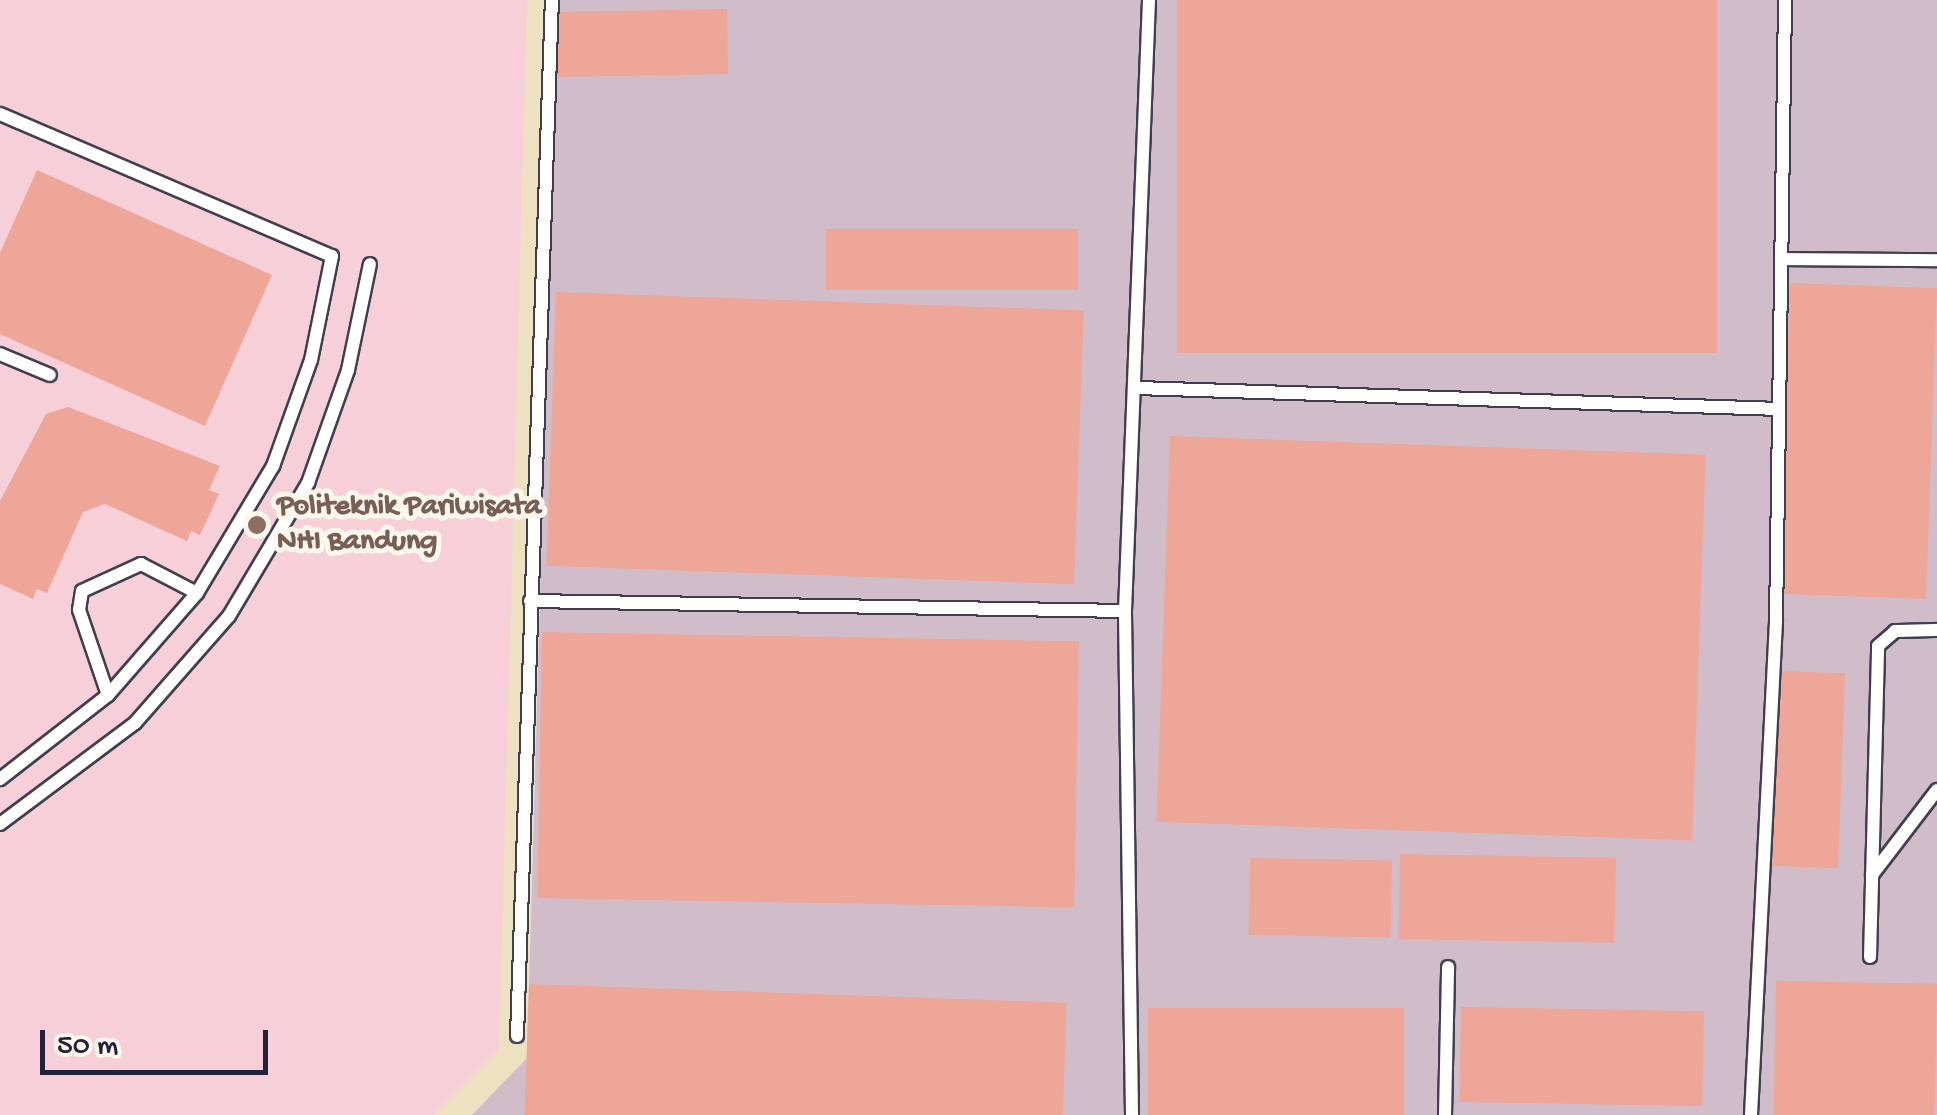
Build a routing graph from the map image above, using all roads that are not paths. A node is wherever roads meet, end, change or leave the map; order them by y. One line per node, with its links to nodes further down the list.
1 (552, 0): 13 (lane)
2 (1149, 0): 10 (lane)
3 (1785, 0): 5 (lane)
4 (0, 114): 12 (lane)
5 (1782, 259): 6 (lane); 11 (lane)
6 (1937, 260)
7 (370, 264): 19 (lane)
8 (0, 354): 9 (lane)
9 (50, 374)
10 (1137, 388): 11 (lane); 14 (lane)
11 (1779, 409): 26 (lane)
12 (197, 592): 16 (lane); 16 (lane)
13 (530, 601): 14 (lane); 23 (lane)
14 (1126, 610): 24 (lane)
15 (1937, 630): 20 (lane)
16 (108, 695): 17 (lane)
17 (0, 780)
18 (1937, 790): 20 (lane)
19 (0, 824)
20 (1872, 875): 21 (lane)
21 (1870, 957)
22 (1448, 968): 25 (lane)
23 (517, 1036)
24 (1132, 1115)
25 (1444, 1115)
26 (1751, 1115)

